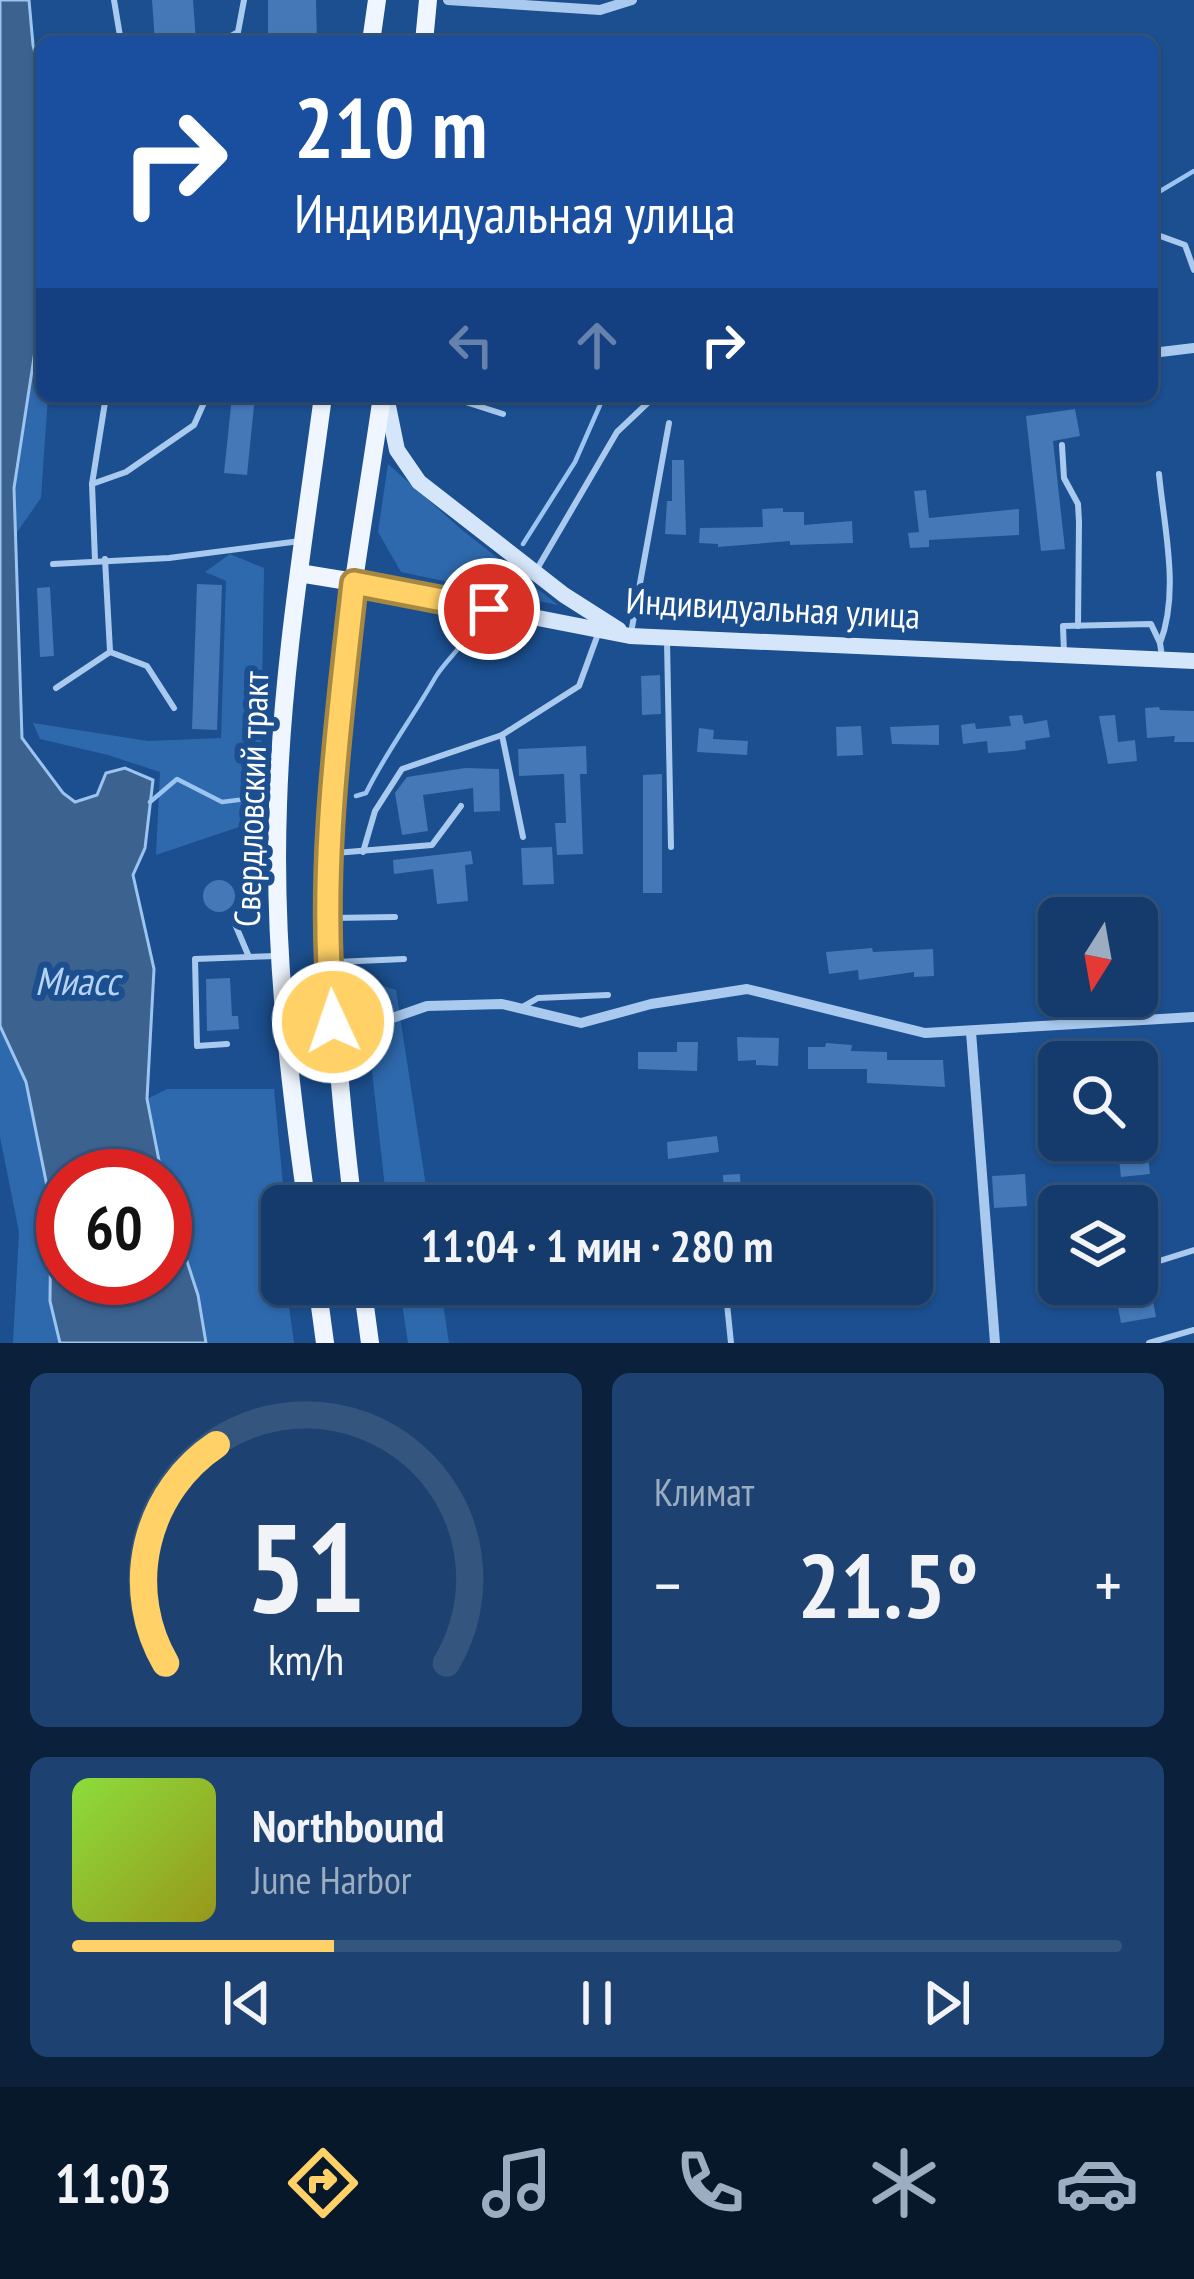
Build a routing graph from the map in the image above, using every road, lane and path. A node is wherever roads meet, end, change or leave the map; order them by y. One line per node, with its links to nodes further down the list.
1 (114, 0): 7 (lane)
2 (244, 0): 8 (lane)
3 (377, 0): 9 (main road)
4 (428, 0): 10 (main road)
5 (448, 0): 6 (street)
6 (632, 0)
7 (120, 36)
8 (231, 36)
9 (372, 36)
10 (425, 36)
11 (1158, 236): 12 (lane)
12 (1194, 270)
13 (1194, 348): 14 (street)
14 (1158, 352)
15 (105, 402): 26 (lane)
16 (204, 402): 26 (lane)
17 (322, 402): 27 (main road, Свердловский тракт)
18 (383, 402): 32 (main road)
19 (385, 402): 30 (main road)
20 (466, 402): 22 (lane)
21 (649, 402): 30 (lane)
22 (503, 414)
23 (669, 423): 35 (lane)
24 (1062, 445): 33 (lane)
25 (1159, 473): 37 (lane)
26 (92, 484): 28 (lane)
27 (304, 541): 28 (lane); 31 (main road, Свердловский тракт)
28 (100, 560): 29 (lane); 38 (lane)
29 (52, 564)
30 (535, 572): 35 (main road)
31 (299, 573): 32 (main road); 52 (main road, Свердловский тракт)
32 (354, 583): 34 (main road, Индивидуальная улица); 48 (main road)
33 (1078, 626): 37 (lane); 39 (lane)
34 (599, 631): 35 (main road, Индивидуальная улица); 43 (lane)
35 (630, 636): 36 (main road, Индивидуальная улица)
36 (667, 638): 39 (main road, Индивидуальная улица); 46 (lane)
37 (1161, 651): 39 (main road, Индивидуальная улица); 40 (main road, Индивидуальная улица)
38 (110, 652): 41 (lane); 42 (lane)
39 (1064, 656)
40 (1194, 661)
41 (56, 688)
42 (175, 707)
43 (502, 734): 45 (lane); 47 (lane)
44 (461, 806): 47 (lane)
45 (523, 837)
46 (670, 847)
47 (363, 852): 48 (lane)
48 (330, 853): 51 (main road)
49 (242, 900): 53 (lane)
50 (394, 917): 51 (lane)
51 (329, 918): 55 (main road)
52 (279, 956): 53 (lane); 62 (main road, Свердловский тракт)
53 (249, 957): 61 (lane)
54 (404, 959): 55 (lane)
55 (330, 963): 59 (main road)
56 (608, 995): 57 (lane)
57 (520, 1008): 59 (street); 60 (street)
58 (1194, 1017): 60 (street)
59 (333, 1022): 63 (main road)
60 (971, 1032): 73 (street)
61 (226, 1044)
62 (304, 1185)
63 (351, 1185)
64 (1194, 1250): 65 (lane)
65 (1158, 1261)
66 (320, 1305): 70 (main road)
67 (365, 1305): 71 (main road)
68 (727, 1305): 72 (lane)
69 (1194, 1330): 74 (lane)
70 (325, 1343)
71 (370, 1343)
72 (731, 1343)
73 (995, 1343)
74 (1149, 1343)

